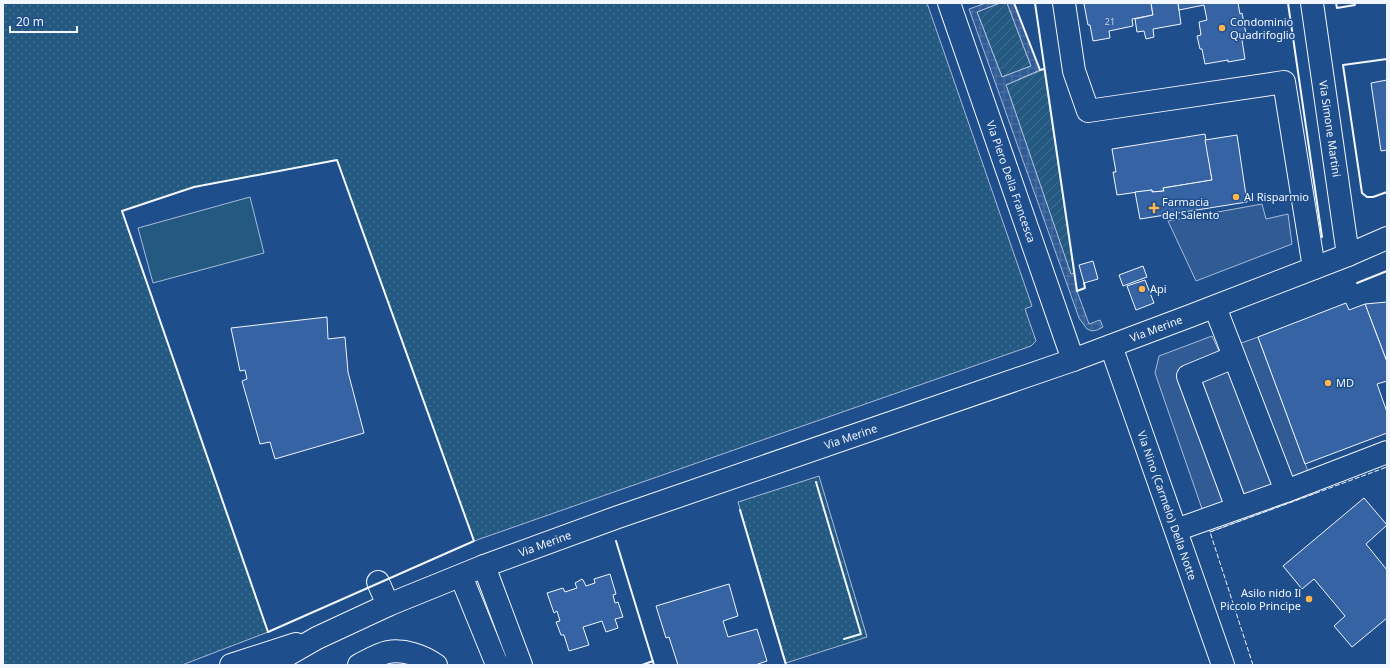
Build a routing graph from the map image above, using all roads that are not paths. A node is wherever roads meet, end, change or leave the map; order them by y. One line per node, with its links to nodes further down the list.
1 (1064, 3): 6 (street)
2 (1312, 3): 5 (street, Via Simone Martini)
3 (956, 5): 10 (street, Via Piero Della Francesca)
4 (1387, 238): 5 (street, Via Merine)
5 (1348, 255): 6 (street, Via Merine)
6 (1314, 268): 7 (street, Via Merine)
7 (1215, 307): 8 (street, Via Merine); 9 (street)
8 (1111, 346): 10 (street, Via Merine); 14 (street, Via Nino (Carmelo) Della Notte)
9 (1234, 357): 12 (street); 13 (street)
10 (1073, 360): 15 (street, Via Merine)
11 (1387, 452): 12 (street)
12 (1286, 491): 13 (street)
13 (1237, 508): 14 (street)
14 (1176, 530): 26 (street, Via Nino (Carmelo) Della Notte)
15 (484, 566): 16 (street, Via Merine); 25 (street)
16 (460, 576): 18 (street, Via Merine); 20 (street)
17 (378, 582): 18 (street)
18 (388, 605): 19 (street, Via Merine)
19 (317, 638): 21 (street); 22 (street)
20 (494, 664)
21 (232, 665)
22 (270, 665)
23 (358, 665): 24 (street)
24 (438, 665)
25 (522, 665)
26 (1222, 665)

